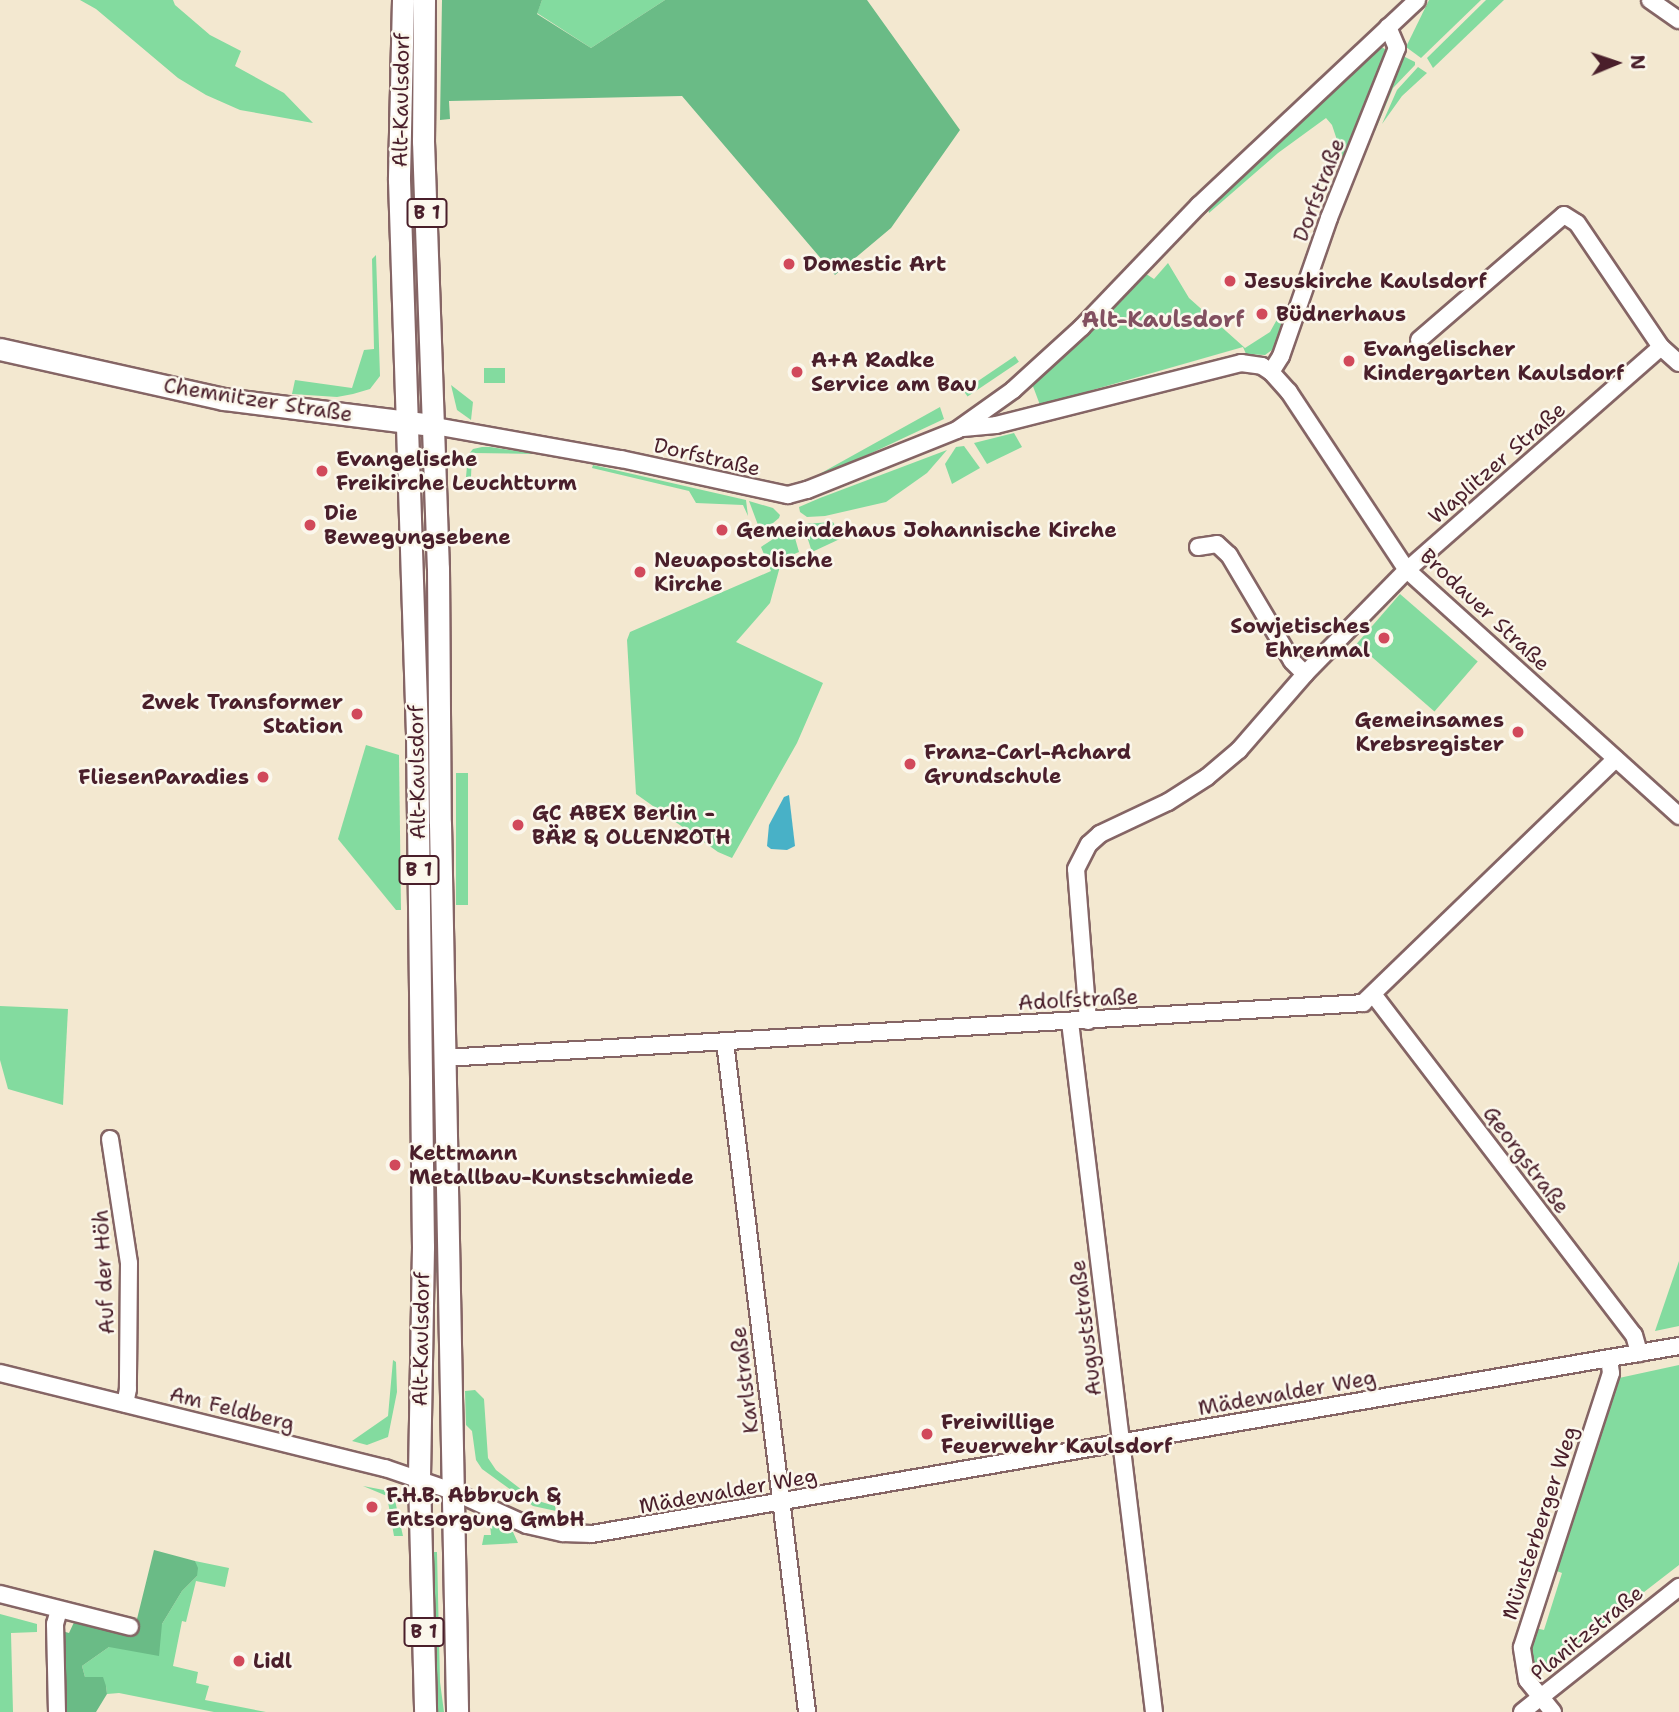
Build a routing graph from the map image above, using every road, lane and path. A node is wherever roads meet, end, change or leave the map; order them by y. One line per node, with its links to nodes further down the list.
1 (403, 0): 14 (main road, Alt-Kaulsdorf / B 1)
2 (424, 0): 15 (main road, Alt-Kaulsdorf / B 1)
3 (1417, 0): 6 (street, Dorfstraße)
4 (1650, 0): 5 (street)
5 (1679, 20)
6 (1388, 27): 11 (street, Dorfstraße); 12 (street, Dorfstraße)
7 (1419, 340): 8 (street)
8 (1661, 347): 10 (street); 18 (street, Waplitzer Straße)
9 (0, 349): 14 (main road, Chemnitzer Straße)
10 (1679, 363)
11 (1271, 372): 13 (street, Dorfstraße); 18 (street, Brodauer Straße)
12 (1013, 390): 13 (street); 16 (street, Dorfstraße)
13 (1032, 416): 16 (street, Dorfstraße)
14 (409, 422): 15 (main road, Chemnitzer Straße); 34 (main road, Alt-Kaulsdorf / B 1)
15 (435, 426): 16 (street, Dorfstraße); 26 (main road, Alt-Kaulsdorf / B 1)
16 (961, 429)
17 (1198, 547): 19 (street)
18 (1407, 570): 19 (street, Waplitzer Straße); 20 (street, Brodauer Straße)
19 (1304, 674): 23 (street, Waplitzer Straße)
20 (1616, 759): 21 (street, Brodauer Straße); 22 (street, Adolfstraße)
21 (1679, 816)
22 (1373, 995): 23 (street, Adolfstraße); 29 (street, Georgstraße)
23 (1088, 1021): 24 (street, Adolfstraße)
24 (1070, 1022): 25 (street, Adolfstraße); 33 (street, Auguststraße)
25 (725, 1042): 26 (street, Adolfstraße); 36 (street, Karlstraße)
26 (444, 1058): 35 (main road, Alt-Kaulsdorf / B 1)
27 (110, 1139): 32 (street, Auf der Höh)
28 (1679, 1346): 29 (street, Mädewalder Weg)
29 (1639, 1353): 30 (street, Mädewalder Weg)
30 (1609, 1359): 33 (street, Mädewalder Weg); 41 (street, Münsterberger Weg)
31 (0, 1373): 32 (street, Am Feldberg)
32 (125, 1404): 34 (street, Am Feldberg)
33 (1121, 1442): 36 (street, Mädewalder Weg); 46 (street, Auguststraße)
34 (419, 1478): 35 (street, Am Feldberg); 43 (main road, Alt-Kaulsdorf / B 1)
35 (452, 1491): 36 (street, Mädewalder Weg); 44 (main road, Alt-Kaulsdorf / B 1)
36 (780, 1504): 45 (street, Karlstraße)
37 (1679, 1587): 41 (street, Planitzstraße)
38 (0, 1594): 39 (street)
39 (59, 1610): 40 (street); 42 (street)
40 (130, 1627)
41 (1540, 1698): 47 (street, Planitzstraße); 48 (street, Münsterberger Weg)
42 (57, 1712)
43 (425, 1712)
44 (457, 1712)
45 (807, 1712)
46 (1154, 1712)
47 (1522, 1712)
48 (1553, 1712)

